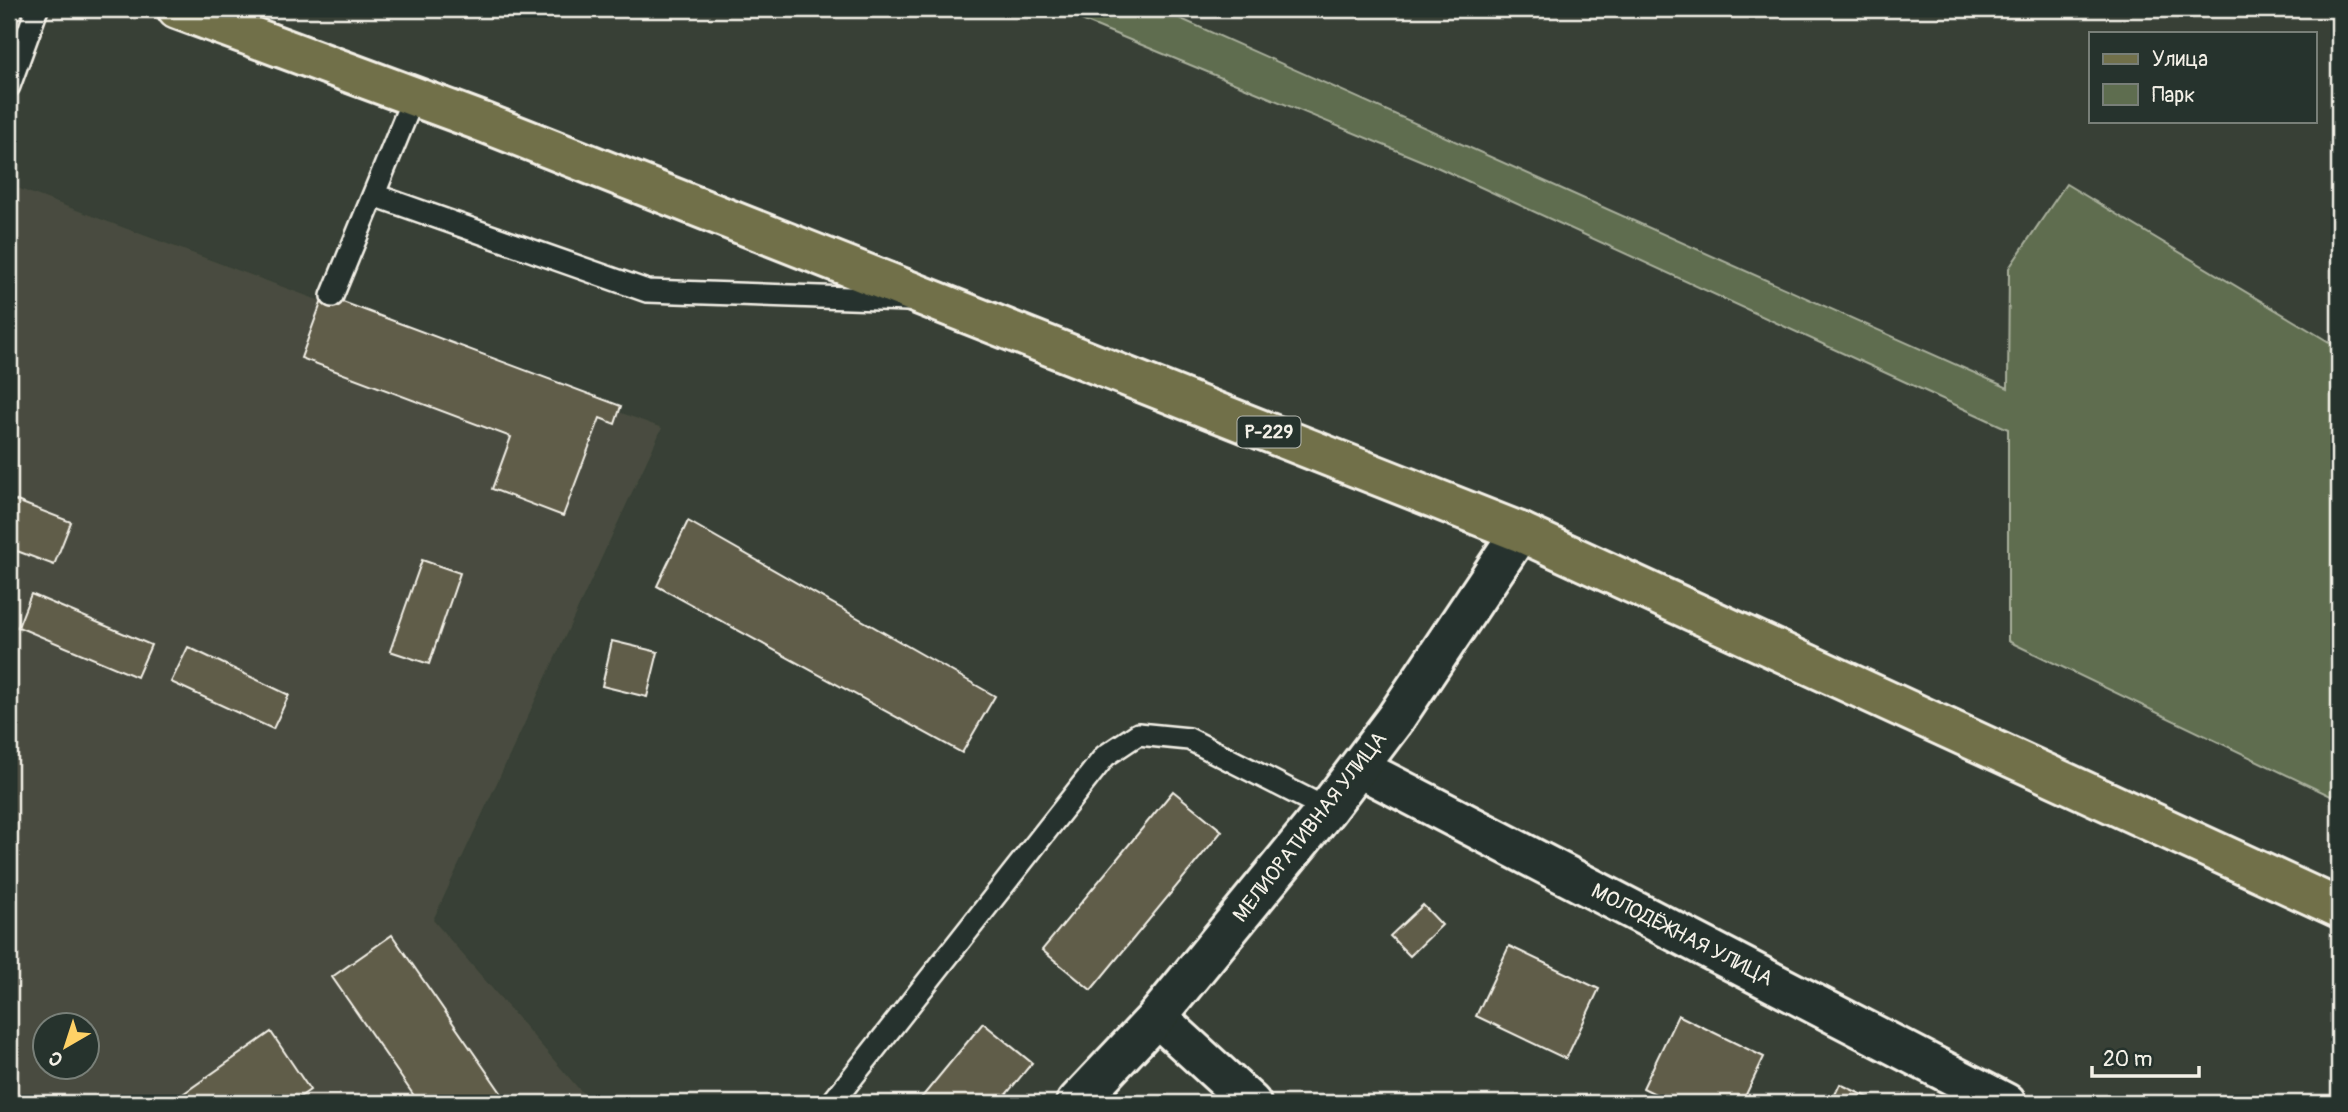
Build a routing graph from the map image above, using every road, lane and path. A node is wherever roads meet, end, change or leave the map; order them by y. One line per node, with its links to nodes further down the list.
1 (37, 9): 3 (lane)
2 (177, 9): 4 (main road, Р-229)
3 (9, 86)
4 (414, 96): 5 (lane); 7 (main road, Р-229)
5 (374, 195): 6 (lane); 7 (lane)
6 (332, 296)
7 (941, 302): 8 (main road, Р-229)
8 (1520, 532): 9 (street, МЕЛИОРАТИВНАЯ УЛИЦА); 11 (main road, Р-229)
9 (1359, 768): 10 (street, МЕЛИОРАТИВНАЯ УЛИЦА); 16 (street, МОЛОДЁЖНАЯ УЛИЦА)
10 (1327, 809): 12 (street, МЕЛИОРАТИВНАЯ УЛИЦА); 13 (lane)
11 (2339, 908)
12 (1157, 1017): 14 (street, МЕЛИОРАТИВНАЯ УЛИЦА); 15 (street)
13 (832, 1103)
14 (1076, 1103)
15 (1251, 1103)
16 (2006, 1103)

